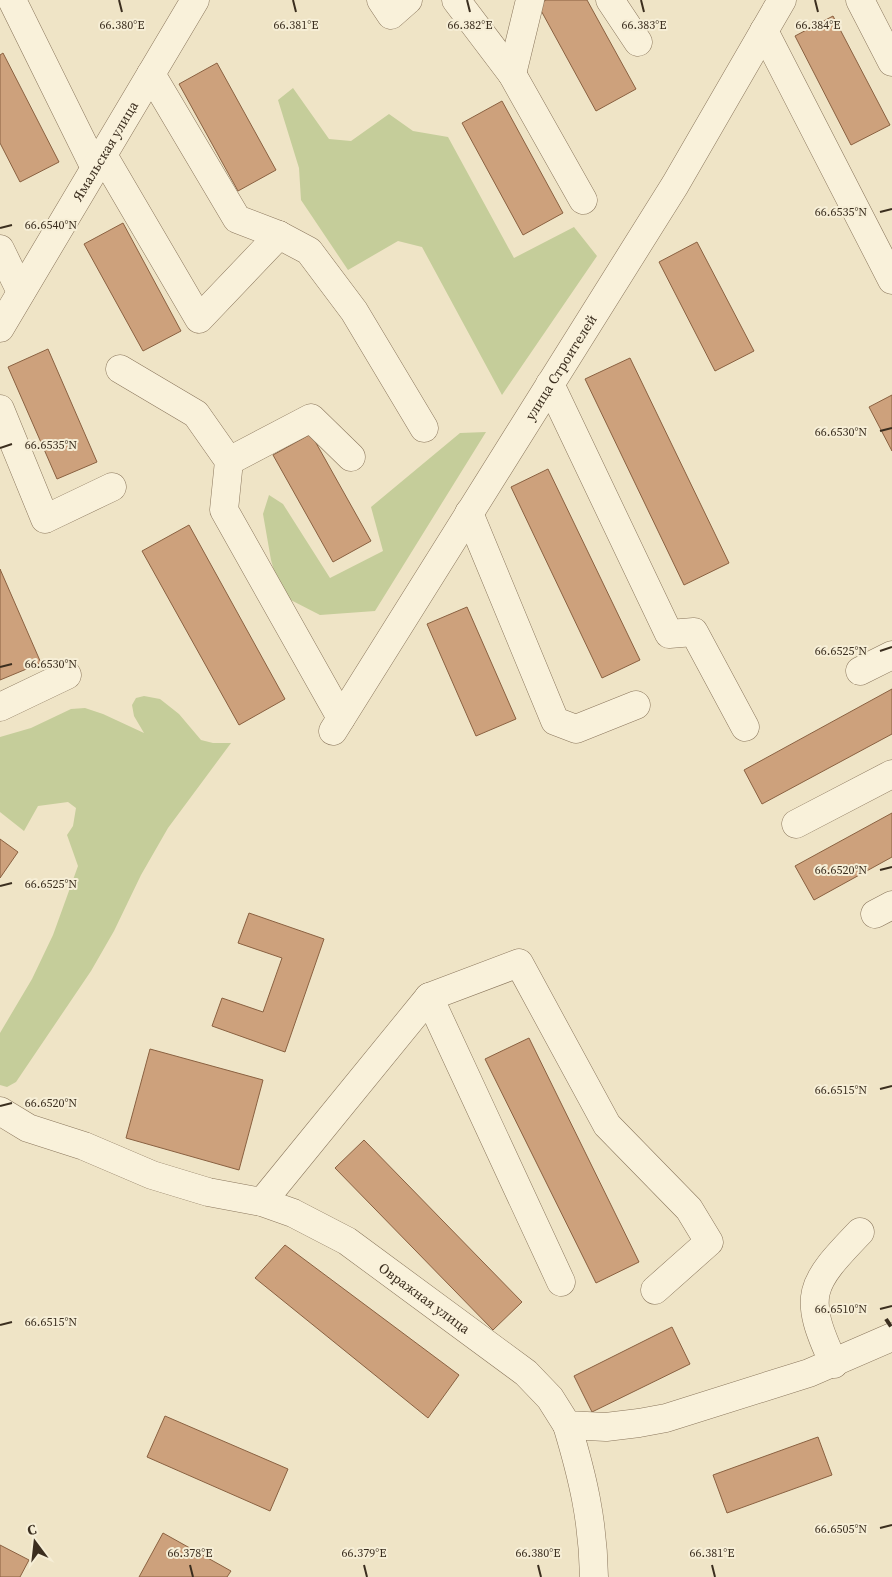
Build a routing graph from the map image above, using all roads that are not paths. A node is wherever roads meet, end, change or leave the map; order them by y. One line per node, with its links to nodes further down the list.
1 (12, 0): 15 (street)
2 (195, 0): 13 (street, Ямальская улица)
3 (381, 0): 4 (street)
4 (408, 0)
5 (456, 0): 14 (street)
6 (530, 0): 14 (street)
7 (610, 0): 11 (street)
8 (782, 0): 10 (street, улица Строителей)
9 (860, 0): 12 (street)
10 (764, 31): 19 (street); 23 (street, улица Строителей)
11 (638, 42)
12 (892, 62)
13 (151, 74): 15 (street, Ямальская улица); 17 (street)
14 (512, 74): 16 (street)
15 (99, 162): 17 (street); 20 (street, Ямальская улица)
16 (583, 200)
17 (280, 234): 25 (street)
18 (0, 249): 20 (street)
19 (892, 280)
20 (21, 292): 21 (street, Ямальская улица)
21 (0, 328)
22 (120, 369): 27 (street)
23 (550, 384): 29 (street, улица Строителей); 35 (street)
24 (0, 409): 28 (street)
25 (424, 428)
26 (351, 457): 27 (street)
27 (229, 461): 29 (street, улица Строителей)
28 (112, 487)
29 (470, 513): 33 (street)
30 (892, 655): 31 (street)
31 (860, 671)
32 (67, 675): 34 (street)
33 (636, 705)
34 (0, 706)
35 (745, 727)
36 (892, 774): 37 (street)
37 (796, 824)
38 (429, 997): 40 (street); 42 (street); 43 (street)
39 (0, 1111): 40 (street, Овражная улица)
40 (262, 1202): 46 (street, Овражная улица)
41 (860, 1232): 45 (street)
42 (561, 1282)
43 (655, 1290)
44 (892, 1337): 45 (street)
45 (834, 1364): 46 (street)
46 (567, 1425): 47 (street, Овражная улица)
47 (594, 1577)

